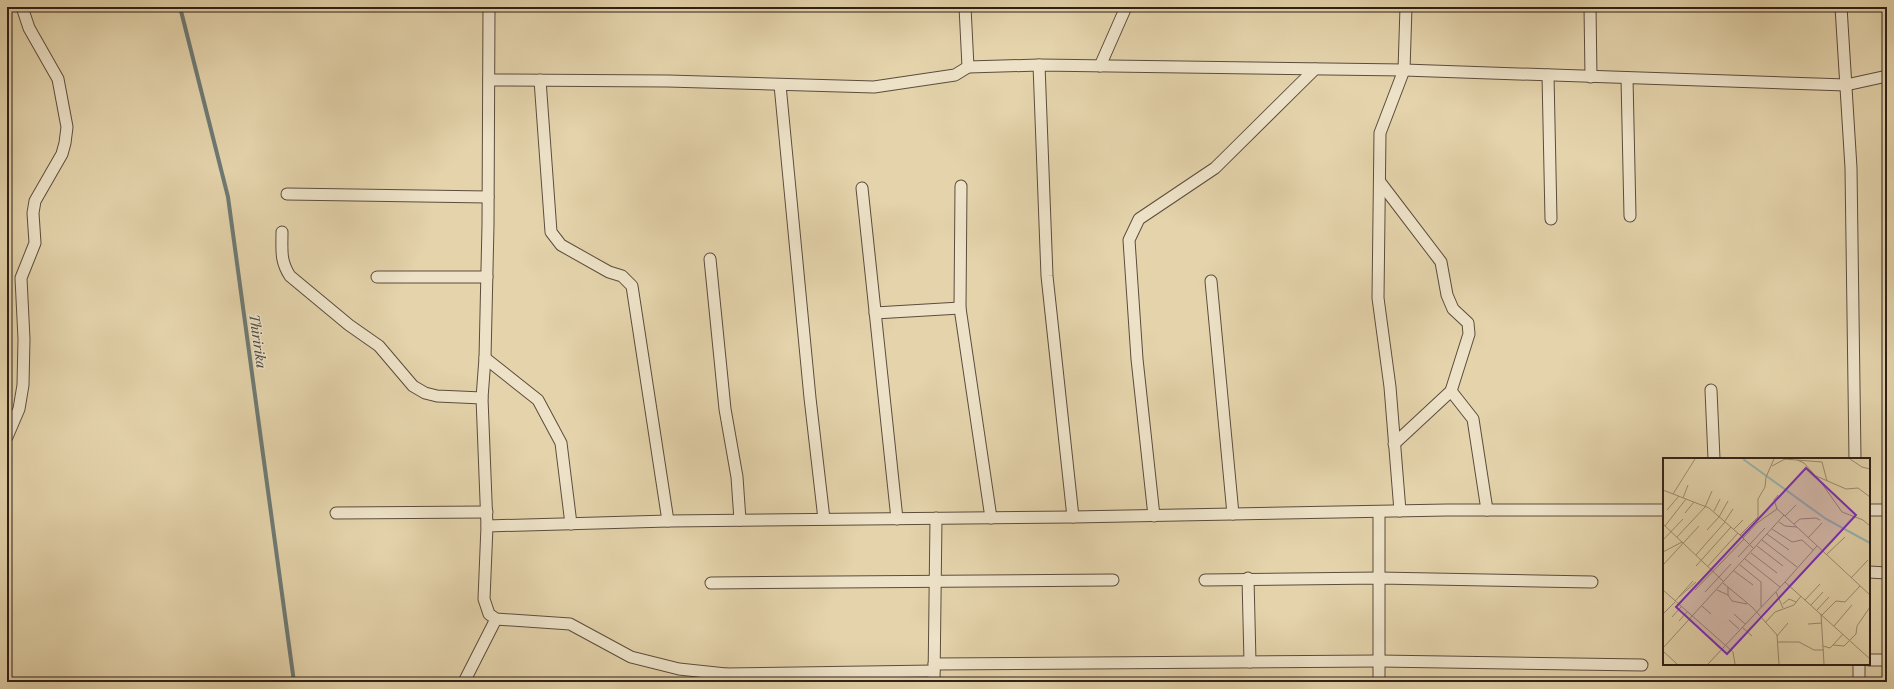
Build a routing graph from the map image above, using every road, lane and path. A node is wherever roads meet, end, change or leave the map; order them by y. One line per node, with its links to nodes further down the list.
1 (22, 7): 39 (street)
2 (489, 7): 17 (street)
3 (965, 7): 10 (street)
4 (1126, 7): 9 (street)
5 (1406, 7): 12 (street)
6 (1590, 7): 15 (street)
7 (1841, 7): 20 (street)
8 (1039, 65): 9 (street); 10 (street); 53 (street)
9 (1100, 66): 11 (street)
10 (968, 67): 19 (street)
11 (1315, 69): 12 (street); 52 (street)
12 (1404, 70): 13 (street); 21 (street)
13 (1548, 75): 15 (street); 27 (street)
14 (1887, 76): 20 (street)
15 (1591, 77): 16 (street)
16 (1627, 78): 20 (street); 26 (street)
17 (489, 80): 18 (street); 25 (street)
18 (540, 80): 19 (street); 58 (street)
19 (780, 84): 56 (street)
20 (1846, 85): 42 (street)
21 (1380, 182): 37 (street); 40 (street)
22 (962, 186): 33 (street)
23 (862, 188): 34 (street)
24 (287, 194): 25 (street)
25 (488, 197): 31 (street)
26 (1630, 216)
27 (1551, 219)
28 (282, 232): 38 (street)
29 (710, 259): 59 (street)
30 (377, 277): 31 (street)
31 (487, 277): 35 (street)
32 (1211, 281): 51 (street)
33 (960, 308): 34 (street); 55 (street)
34 (875, 313): 57 (street)
35 (485, 358): 38 (street); 60 (street)
36 (1711, 390): 41 (street)
37 (1451, 391): 40 (street); 43 (street)
38 (482, 398): 48 (street)
39 (7, 437)
40 (1394, 444): 47 (street)
41 (1714, 458)
42 (1855, 458)
43 (1487, 510): 44 (street); 47 (street)
44 (1663, 510)
45 (1870, 510): 46 (street)
46 (1887, 510)
47 (1400, 511): 49 (street)
48 (487, 512): 50 (street); 61 (street)
49 (1379, 512): 51 (street); 65 (street)
50 (336, 513)
51 (1234, 514): 52 (street)
52 (1154, 516): 53 (street)
53 (1073, 517): 55 (street)
54 (936, 518): 55 (street); 57 (street); 70 (street)
55 (991, 518)
56 (824, 519): 57 (street); 59 (street)
57 (897, 519)
58 (668, 520): 59 (street); 60 (street)
59 (740, 520)
60 (571, 524): 61 (street)
61 (487, 526): 71 (street)
62 (1870, 572): 63 (street)
63 (1887, 573)
64 (1248, 578): 65 (street); 67 (street); 75 (street)
65 (1379, 578): 68 (street); 74 (street)
66 (1113, 580): 70 (street)
67 (1205, 580)
68 (1592, 582)
69 (710, 583): 70 (street)
70 (935, 583): 78 (street)
71 (496, 619): 79 (street); 80 (street)
72 (1870, 660): 73 (street)
73 (1887, 660)
74 (1379, 661): 75 (street); 76 (street); 81 (street)
75 (1250, 662): 78 (street)
76 (1642, 665)
77 (1859, 665): 82 (street)
78 (934, 672): 79 (street)
79 (726, 678)
80 (464, 682)
81 (1379, 682)
82 (1859, 682)

